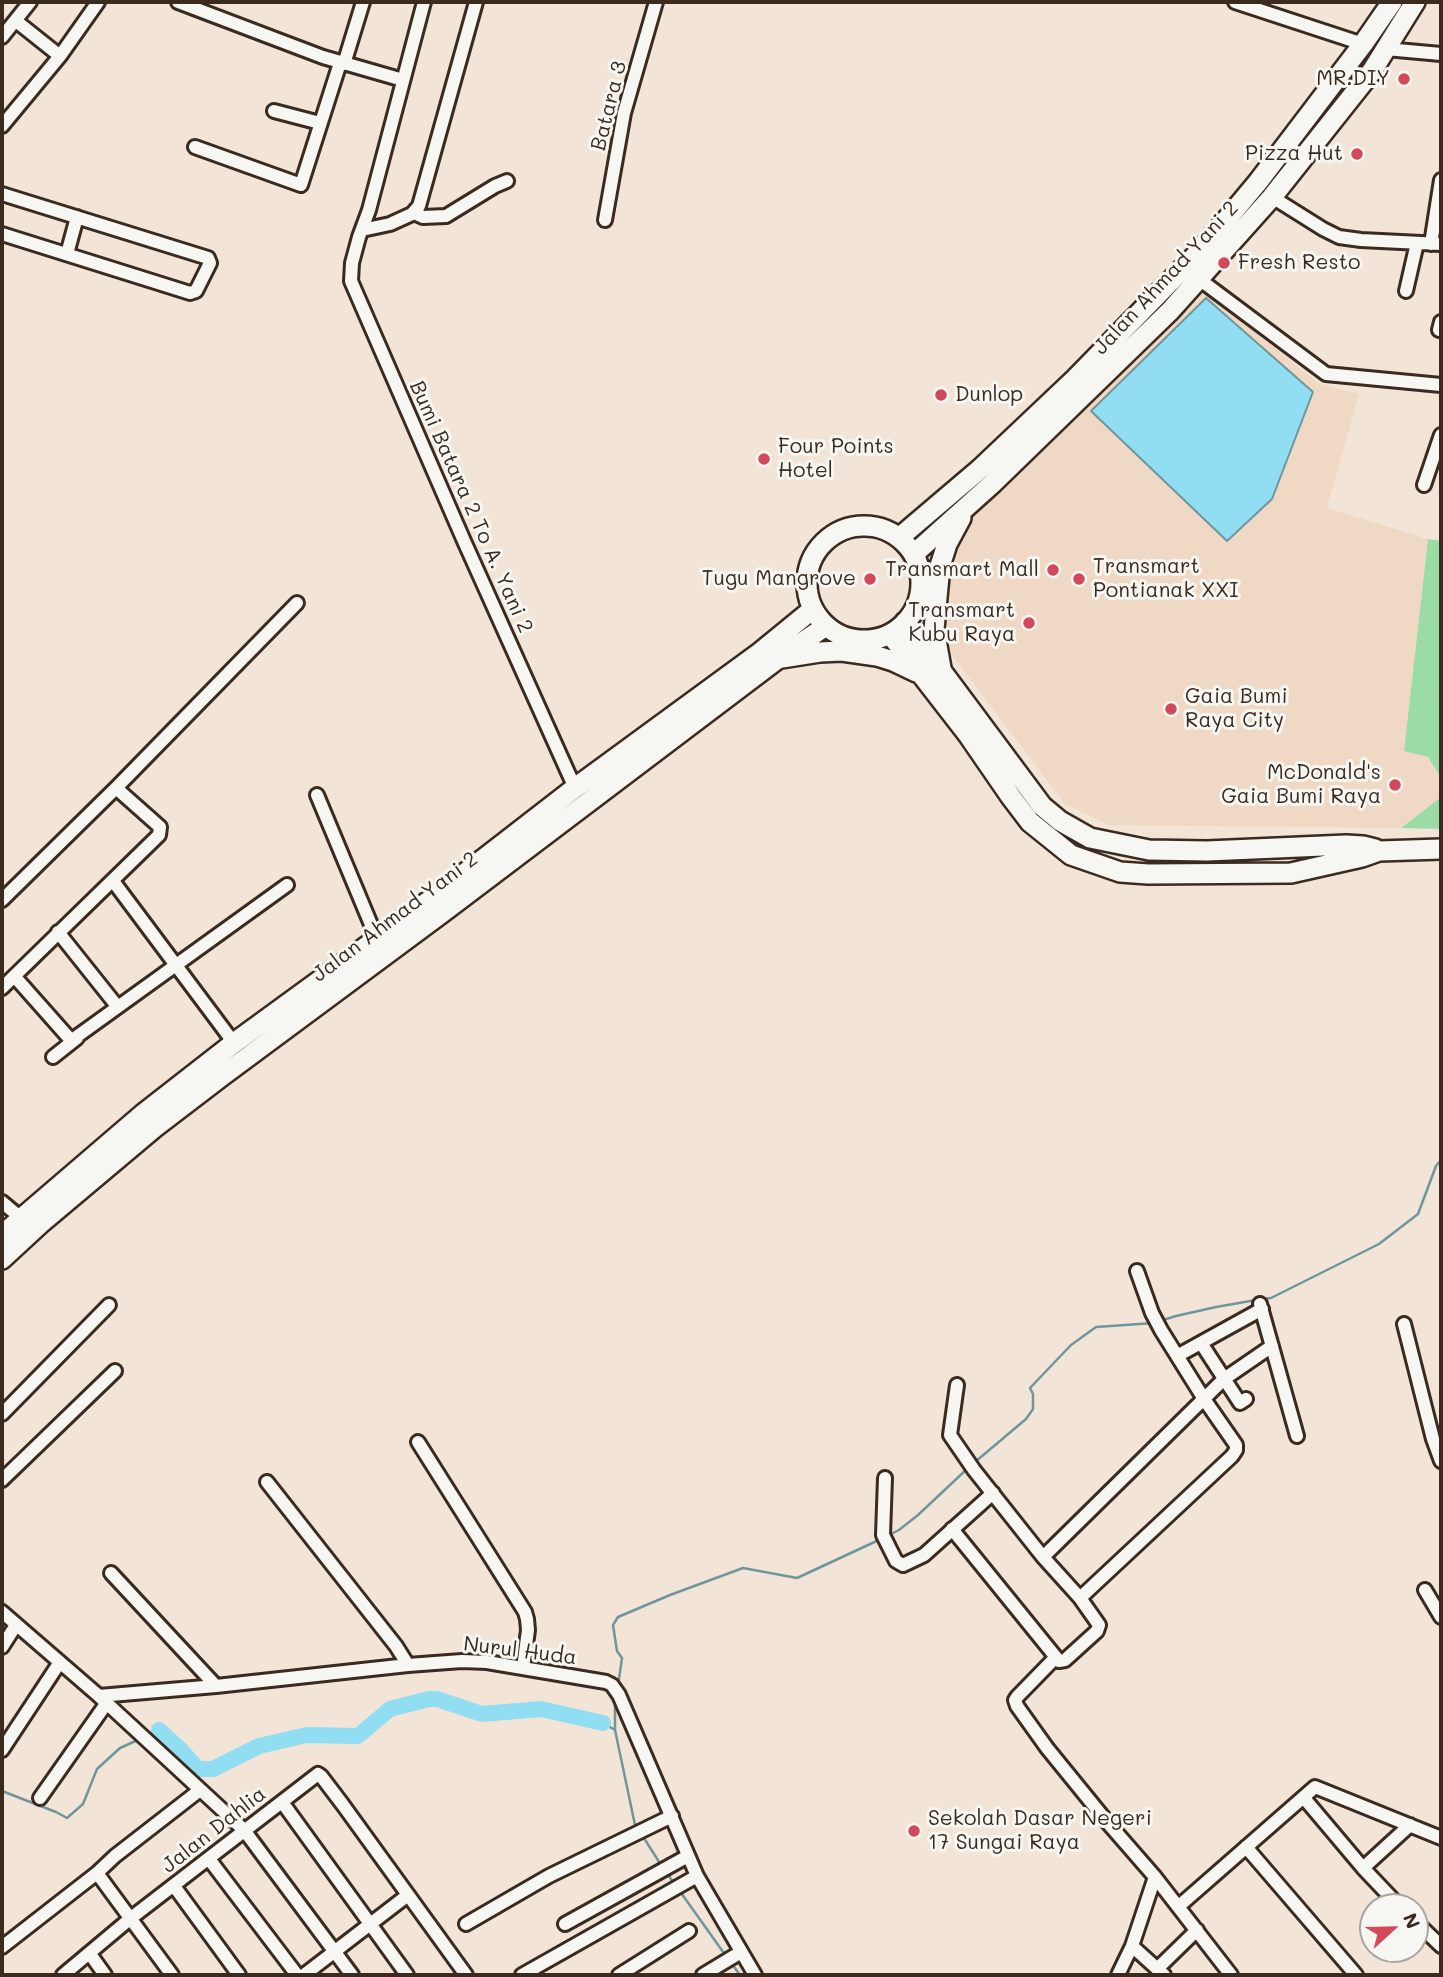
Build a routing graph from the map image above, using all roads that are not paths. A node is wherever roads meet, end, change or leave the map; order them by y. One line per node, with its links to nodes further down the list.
1 (30, 2): 11 (street)
2 (98, 2): 15 (street)
3 (178, 2): 16 (street)
4 (363, 2): 16 (street)
5 (424, 2): 17 (street, Bumi Batara 2 To A. Yani 2)
6 (476, 2): 26 (street)
7 (656, 2): 28 (street, Batara 3)
8 (1239, 2): 12 (street)
9 (1392, 2): 12 (highway, Jalan Ahmad Yani 2)
10 (1415, 2): 13 (highway, Jalan Ahmad Yani 2)
11 (6, 29): 15 (street)
12 (1363, 44): 40 (highway, Jalan Ahmad Yani 2)
13 (1385, 49): 14 (street); 25 (highway, Jalan Ahmad Yani 2)
14 (1441, 54)
15 (60, 56): 20 (street)
16 (342, 63): 17 (street); 19 (street)
17 (403, 80): 30 (street, Bumi Batara 2 To A. Yani 2)
18 (274, 111): 19 (street)
19 (320, 123): 21 (street)
20 (2, 126)
21 (195, 147)
22 (1441, 180): 32 (street)
23 (507, 181): 26 (street)
24 (2, 194): 27 (street)
25 (1272, 197): 31 (street); 34 (highway, Jalan Ahmad Yani 2)
26 (414, 213): 30 (street)
27 (77, 217): 33 (street); 33 (street)
28 (605, 220)
29 (2, 234): 33 (street)
30 (360, 234): 49 (street, Bumi Batara 2 To A. Yani 2)
31 (1417, 243): 32 (street); 35 (street)
32 (1436, 244)
33 (66, 254)
34 (1199, 279): 36 (street); 39 (highway, Jalan Ahmad Yani 2)
35 (1406, 290)
36 (1441, 385)
37 (1441, 435): 38 (street)
38 (1424, 485)
39 (966, 508): 41 (highway, Jalan Ahmad Yani 2); 47 (highway)
40 (900, 537): 41 (highway); 43 (highway)
41 (914, 554): 45 (highway)
42 (297, 603): 48 (street)
43 (813, 609): 44 (highway); 49 (highway, Jalan Ahmad Yani 2)
44 (826, 626): 45 (highway); 46 (highway, Jalan Ahmad Yani 2)
45 (897, 628): 47 (highway)
46 (779, 658): 47 (highway); 67 (highway, Jalan Ahmad Yani 2)
47 (933, 674): 51 (highway)
48 (116, 788): 52 (street); 54 (street)
49 (575, 788): 56 (highway, Jalan Ahmad Yani 2)
50 (317, 794): 56 (street)
51 (1441, 849)
52 (113, 881): 55 (street); 57 (street)
53 (287, 885): 57 (street)
54 (2, 900)
55 (58, 932): 58 (street); 60 (street)
56 (377, 939): 62 (highway, Jalan Ahmad Yani 2)
57 (175, 965): 60 (street); 62 (street)
58 (15, 977): 59 (street); 61 (street)
59 (2, 988)
60 (117, 1006): 61 (street)
61 (77, 1038): 63 (street)
62 (234, 1043): 65 (highway, Jalan Ahmad Yani 2)
63 (53, 1056)
64 (2, 1202): 65 (street)
65 (20, 1218): 66 (highway, Jalan Ahmad Yani 2)
66 (2, 1235)
67 (2, 1259)
68 (1137, 1271): 73 (street)
69 (109, 1305): 79 (street)
70 (1404, 1324): 82 (street)
71 (1201, 1343): 72 (street); 73 (street); 75 (street)
72 (1272, 1346): 75 (street); 80 (street)
73 (1177, 1356): 77 (street)
74 (115, 1371): 84 (street)
75 (1224, 1380): 77 (street); 78 (street)
76 (957, 1385): 86 (street)
77 (1204, 1399): 88 (street); 91 (street)
78 (1246, 1399)
79 (2, 1414)
80 (1297, 1436)
81 (418, 1442): 99 (street)
82 (1441, 1461)
83 (885, 1478): 87 (street)
84 (2, 1480)
85 (267, 1482): 98 (street)
86 (993, 1493): 87 (street); 88 (street)
87 (952, 1529): 96 (street)
88 (1043, 1557): 91 (street)
89 (111, 1573): 100 (street)
90 (1425, 1590): 93 (street)
91 (1080, 1598): 96 (street)
92 (2, 1612): 94 (street)
93 (1441, 1617)
94 (16, 1625): 95 (street); 97 (street)
95 (2, 1647)
96 (1056, 1657): 116 (street)
97 (60, 1662): 101 (street); 102 (street)
98 (408, 1665): 99 (street, Nurul Huda); 100 (street, Nurul Huda)
99 (523, 1668): 107 (street, Nurul Huda)
100 (216, 1686): 101 (street, Nurul Huda)
101 (102, 1700): 103 (street); 104 (street)
102 (2, 1750)
103 (201, 1790): 109 (street); 115 (street)
104 (40, 1798)
105 (1304, 1798): 108 (street); 111 (street); 114 (street)
106 (282, 1802): 109 (street, Jalan Dahlia); 120 (street, Jalan Dahlia); 125 (street)
107 (672, 1816): 112 (street, Nurul Huda); 123 (street)
108 (1410, 1825): 110 (street); 114 (street)
109 (244, 1830): 113 (street, Jalan Dahlia); 130 (street)
110 (1441, 1838)
111 (1246, 1847): 121 (street); 149 (street)
112 (688, 1856): 117 (street, Nurul Huda); 124 (street)
113 (209, 1858): 118 (street, Jalan Dahlia); 138 (street)
114 (1363, 1868): 119 (street)
115 (97, 1873): 122 (street); 129 (street)
116 (1156, 1877): 121 (street); 128 (street)
117 (691, 1879): 132 (street, Nurul Huda); 143 (street)
118 (174, 1886): 122 (street, Jalan Dahlia); 137 (street)
119 (1387, 1893)
120 (408, 1895): 125 (street); 142 (street)
121 (1179, 1906): 126 (street)
122 (131, 1918): 131 (street, Jalan Dahlia); 136 (street)
123 (466, 1924)
124 (565, 1924)
125 (370, 1925): 130 (street); 141 (street)
126 (1197, 1930): 133 (street); 148 (street)
127 (690, 1931): 144 (street)
128 (1132, 1946): 133 (street); 147 (street)
129 (2, 1947)
130 (335, 1951): 139 (street); 140 (street)
131 (90, 1954): 134 (street, Jalan Dahlia); 135 (street)
132 (735, 1955): 145 (street); 146 (street, Nurul Huda)
133 (1160, 1972)
134 (63, 1975)
135 (105, 1975)
136 (172, 1975)
137 (239, 1975)
138 (297, 1975)
139 (304, 1975)
140 (352, 1975)
141 (407, 1975)
142 (466, 1975)
143 (522, 1975)
144 (619, 1975)
145 (703, 1975)
146 (755, 1975)
147 (1118, 1975)
148 (1231, 1975)
149 (1356, 1975)

